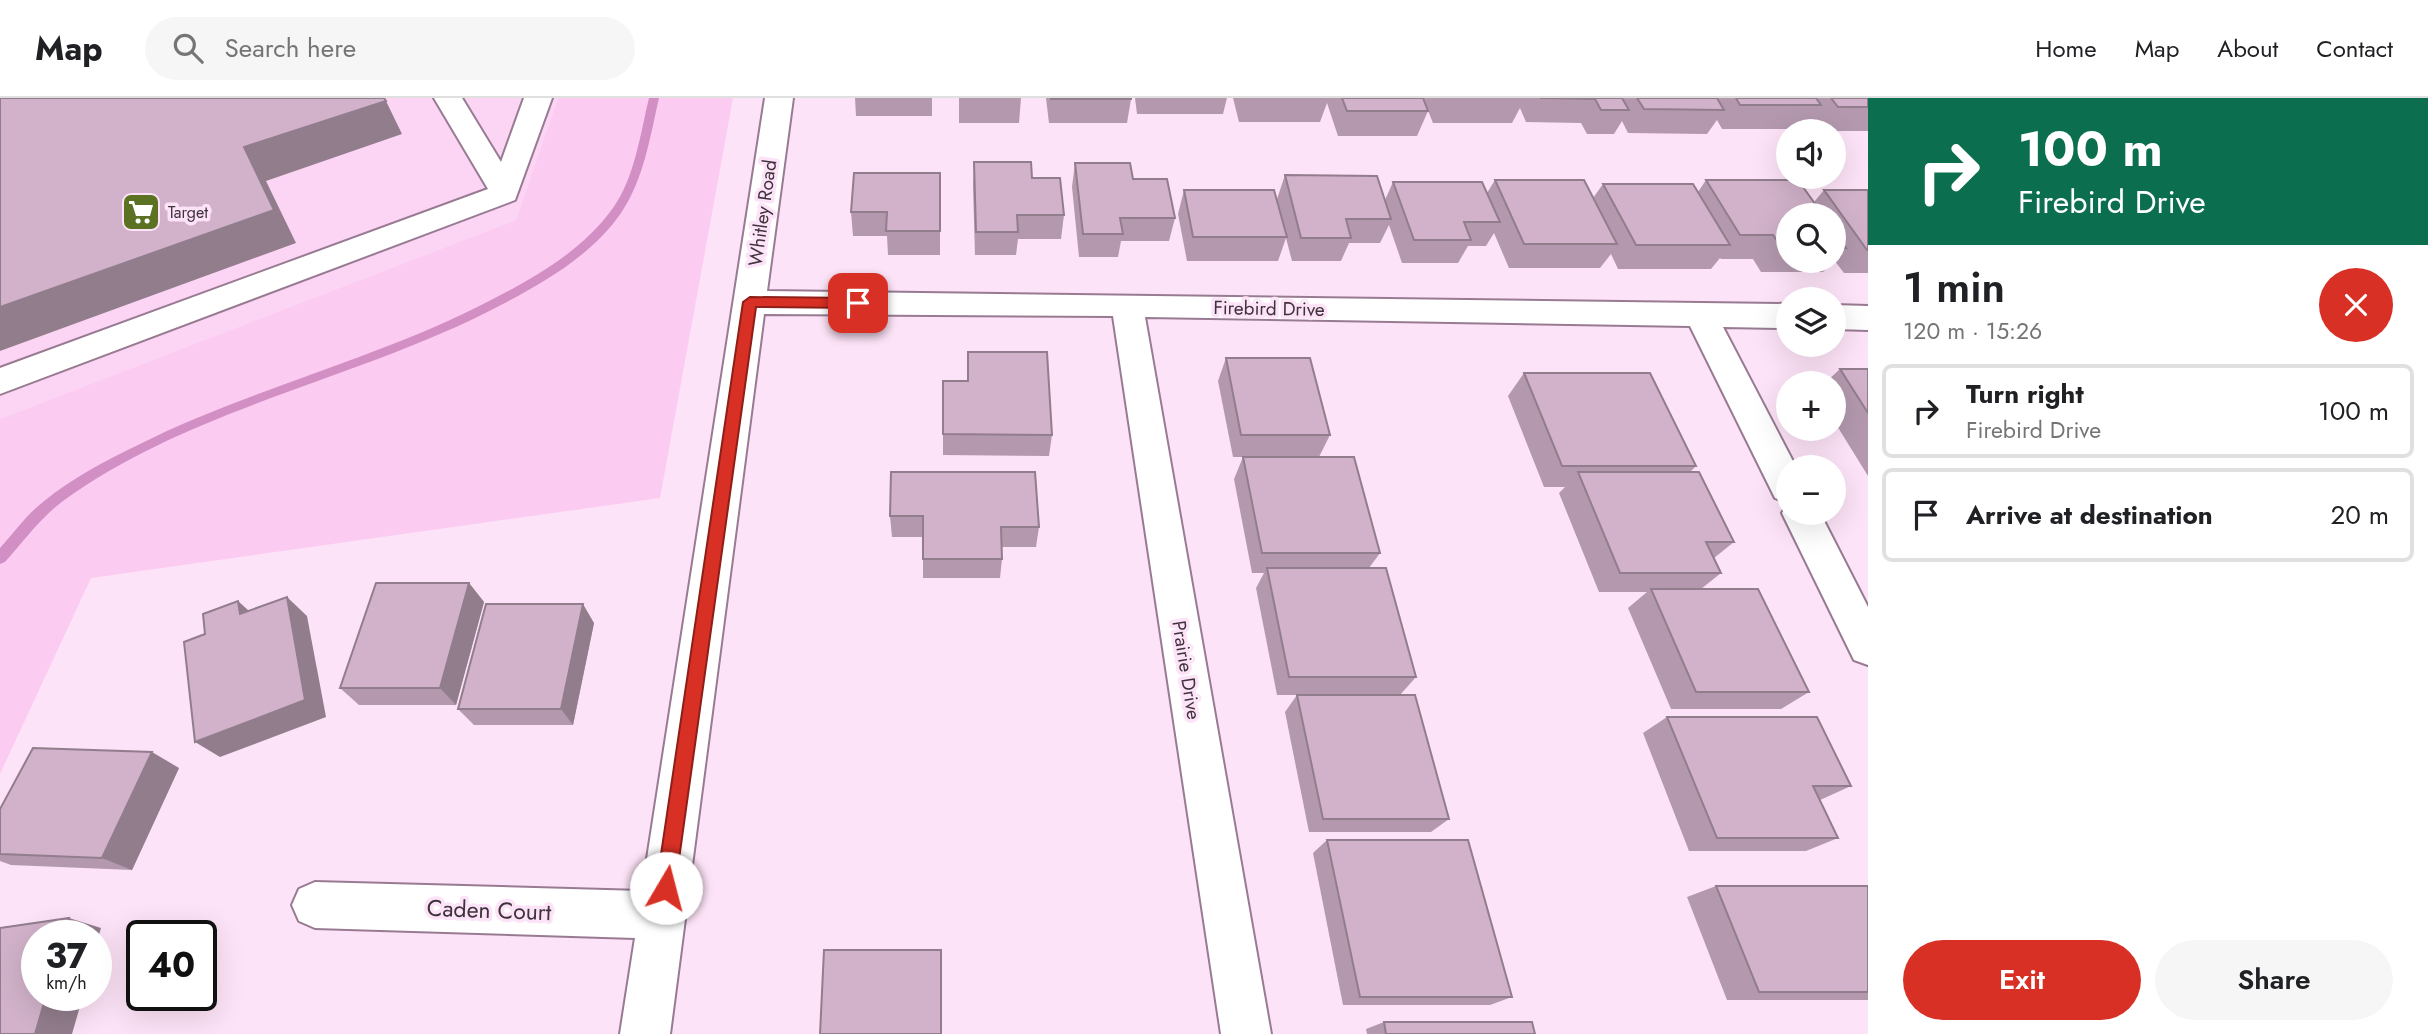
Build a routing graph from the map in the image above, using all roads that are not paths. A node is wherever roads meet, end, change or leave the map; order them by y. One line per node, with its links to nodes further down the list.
1 (448, 98): 4 (street)
2 (538, 98): 4 (street)
3 (779, 98): 5 (street, Whitley Road)
4 (505, 193): 11 (street)
5 (750, 302): 6 (street, Firebird Drive); 16 (street, Whitley Road)
6 (1127, 305): 7 (street, Firebird Drive); 18 (street, Prairie Drive)
7 (1702, 315): 8 (street, Firebird Drive); 12 (street)
8 (1776, 316)
9 (1846, 317): 10 (street)
10 (1868, 318)
11 (0, 382)
12 (1776, 464)
13 (1807, 525): 14 (street)
14 (1868, 647)
15 (315, 905): 16 (street, Caden Court)
16 (662, 915): 17 (street, Whitley Road)
17 (645, 1034)
18 (1246, 1034)

